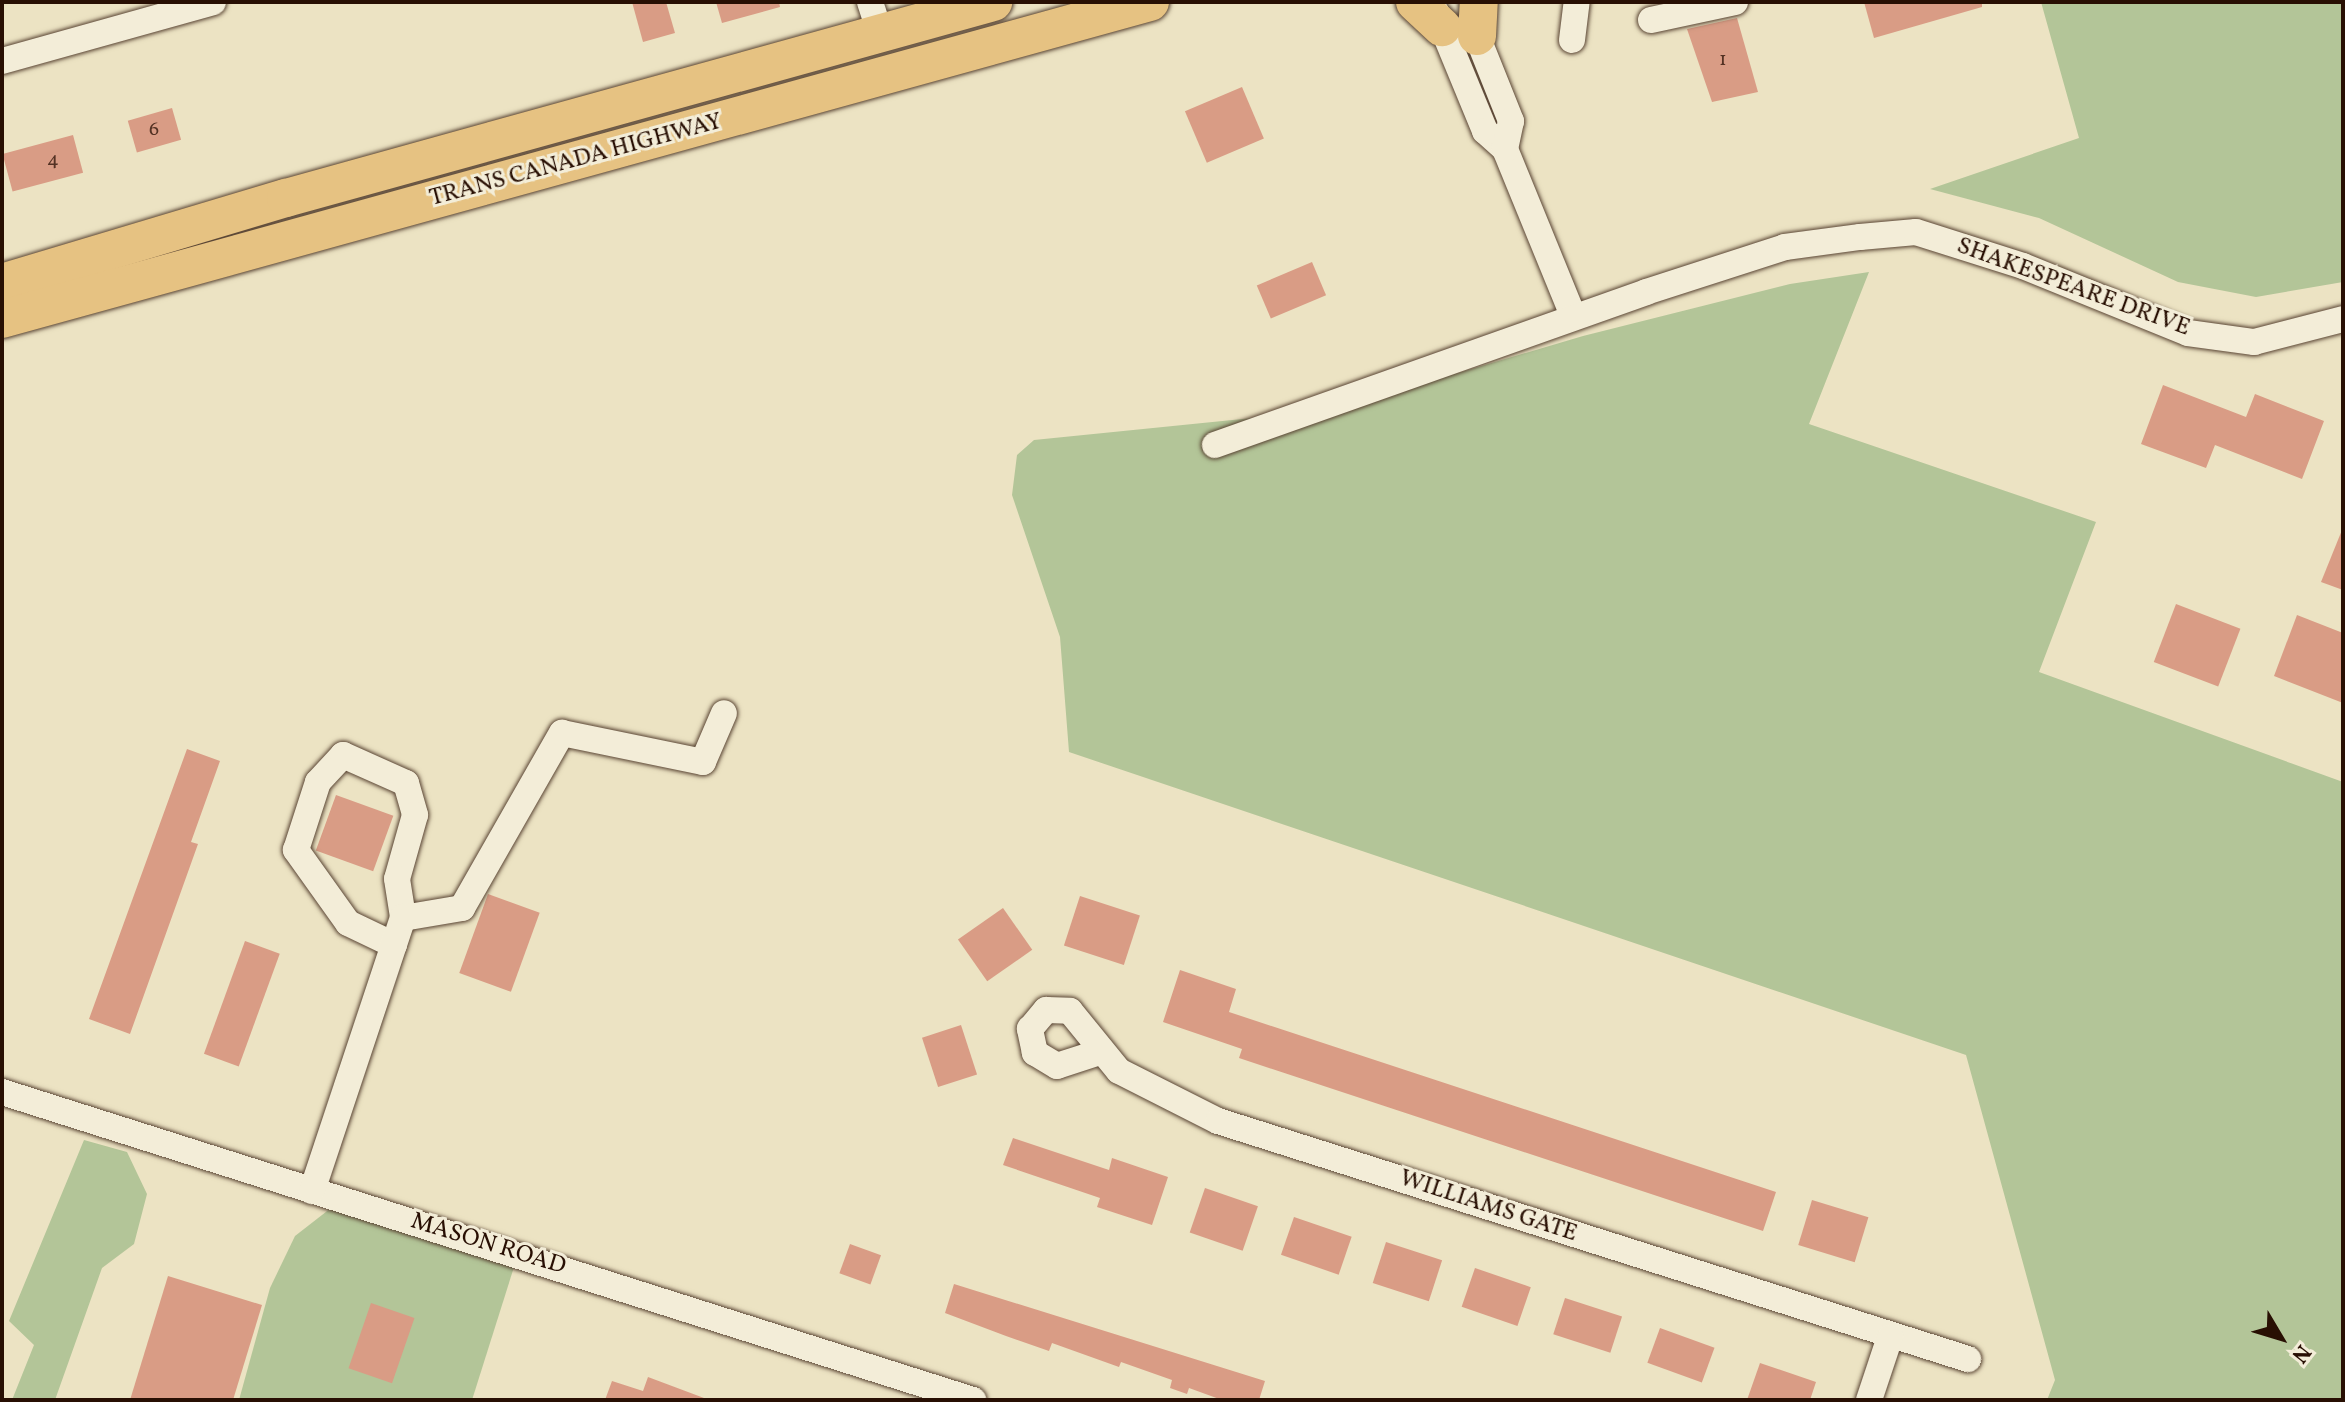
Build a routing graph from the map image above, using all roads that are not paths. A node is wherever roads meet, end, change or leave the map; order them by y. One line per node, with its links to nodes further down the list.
1 (213, 2): 10 (street)
2 (993, 2): 7 (highway, TRANS CANADA HIGHWAY)
3 (1150, 2): 14 (highway, TRANS CANADA HIGHWAY)
4 (1577, 2): 9 (street)
5 (1735, 2): 8 (street)
6 (1452, 12): 11 (street); 11 (street)
7 (875, 17): 12 (highway, TRANS CANADA HIGHWAY)
8 (1651, 20)
9 (1572, 40)
10 (2, 61)
11 (1505, 149): 13 (street)
12 (2, 283)
13 (1573, 316): 15 (street, SHAKESPEARE DRIVE); 16 (street, SHAKESPEARE DRIVE)
14 (2, 319)
15 (2343, 319)
16 (1215, 445)
17 (724, 713): 18 (street)
18 (403, 918): 19 (street); 19 (street)
19 (394, 945): 22 (street)
20 (1100, 1052): 23 (street, WILLIAMS GATE)
21 (2, 1092): 22 (street, MASON ROAD)
22 (312, 1191): 25 (street, MASON ROAD)
23 (1890, 1337): 24 (street, WILLIAMS GATE); 26 (street)
24 (1968, 1359)
25 (973, 1400)
26 (1869, 1400)

